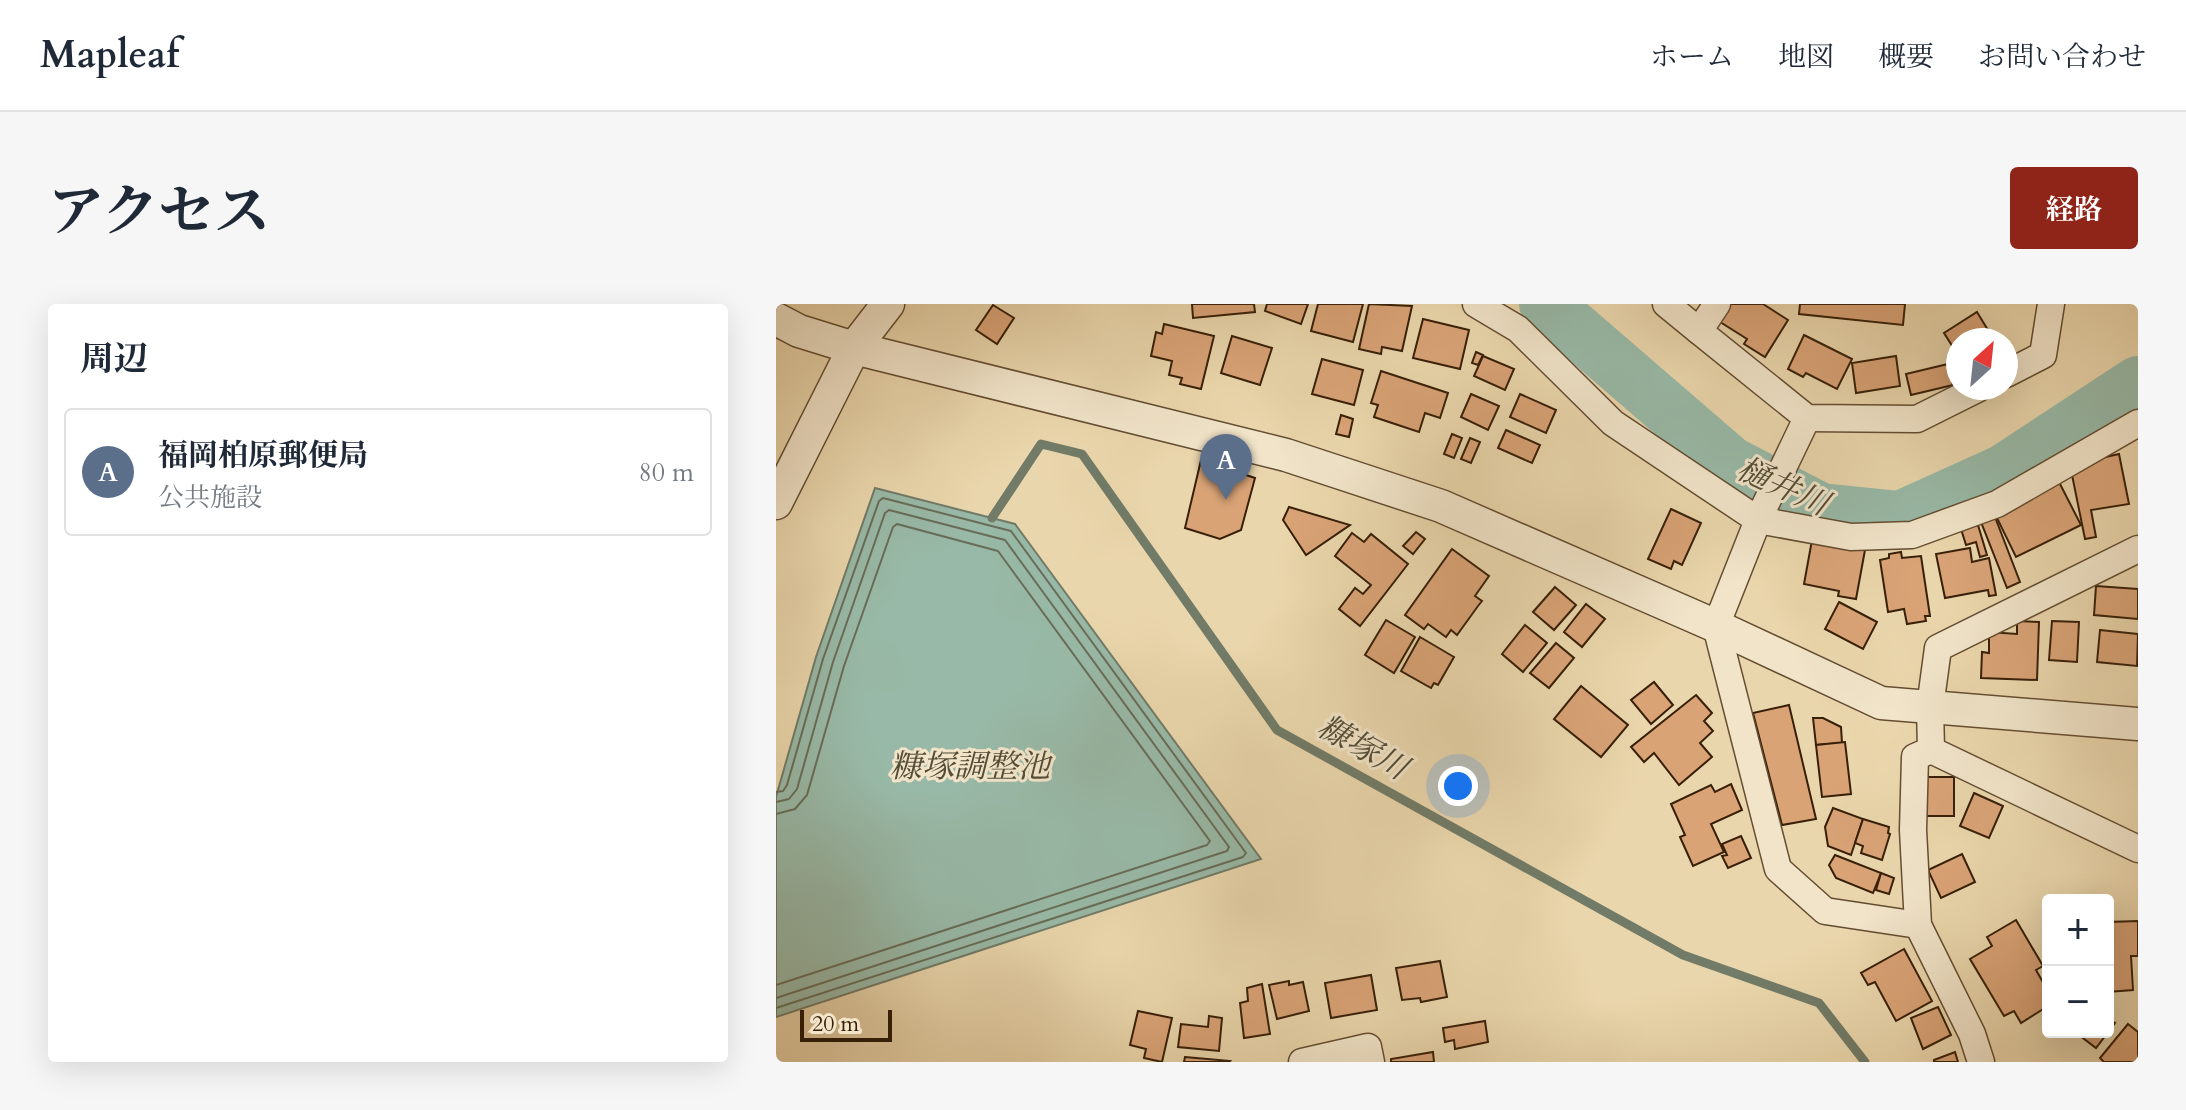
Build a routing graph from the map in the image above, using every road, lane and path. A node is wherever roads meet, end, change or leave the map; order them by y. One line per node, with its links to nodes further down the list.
1 (888, 304): 8 (street)
2 (1476, 304): 14 (street)
3 (1666, 304): 7 (street)
4 (1717, 304): 7 (street)
5 (2051, 304): 9 (street)
6 (776, 319): 8 (street)
7 (1699, 331): 11 (street)
8 (854, 348): 13 (street); 16 (street)
9 (2018, 368)
10 (1955, 400): 11 (street)
11 (1807, 418): 14 (street)
12 (2138, 423): 14 (street)
13 (776, 503)
14 (1762, 512): 16 (street)
15 (2138, 549): 17 (street)
16 (1716, 626): 17 (street); 21 (street)
17 (1930, 707): 18 (street); 19 (street)
18 (2138, 724)
19 (1931, 750): 20 (street); 21 (street)
20 (2138, 849)
21 (1918, 925): 24 (street)
22 (1302, 1062): 23 (street)
23 (1371, 1062)
24 (1981, 1062)

